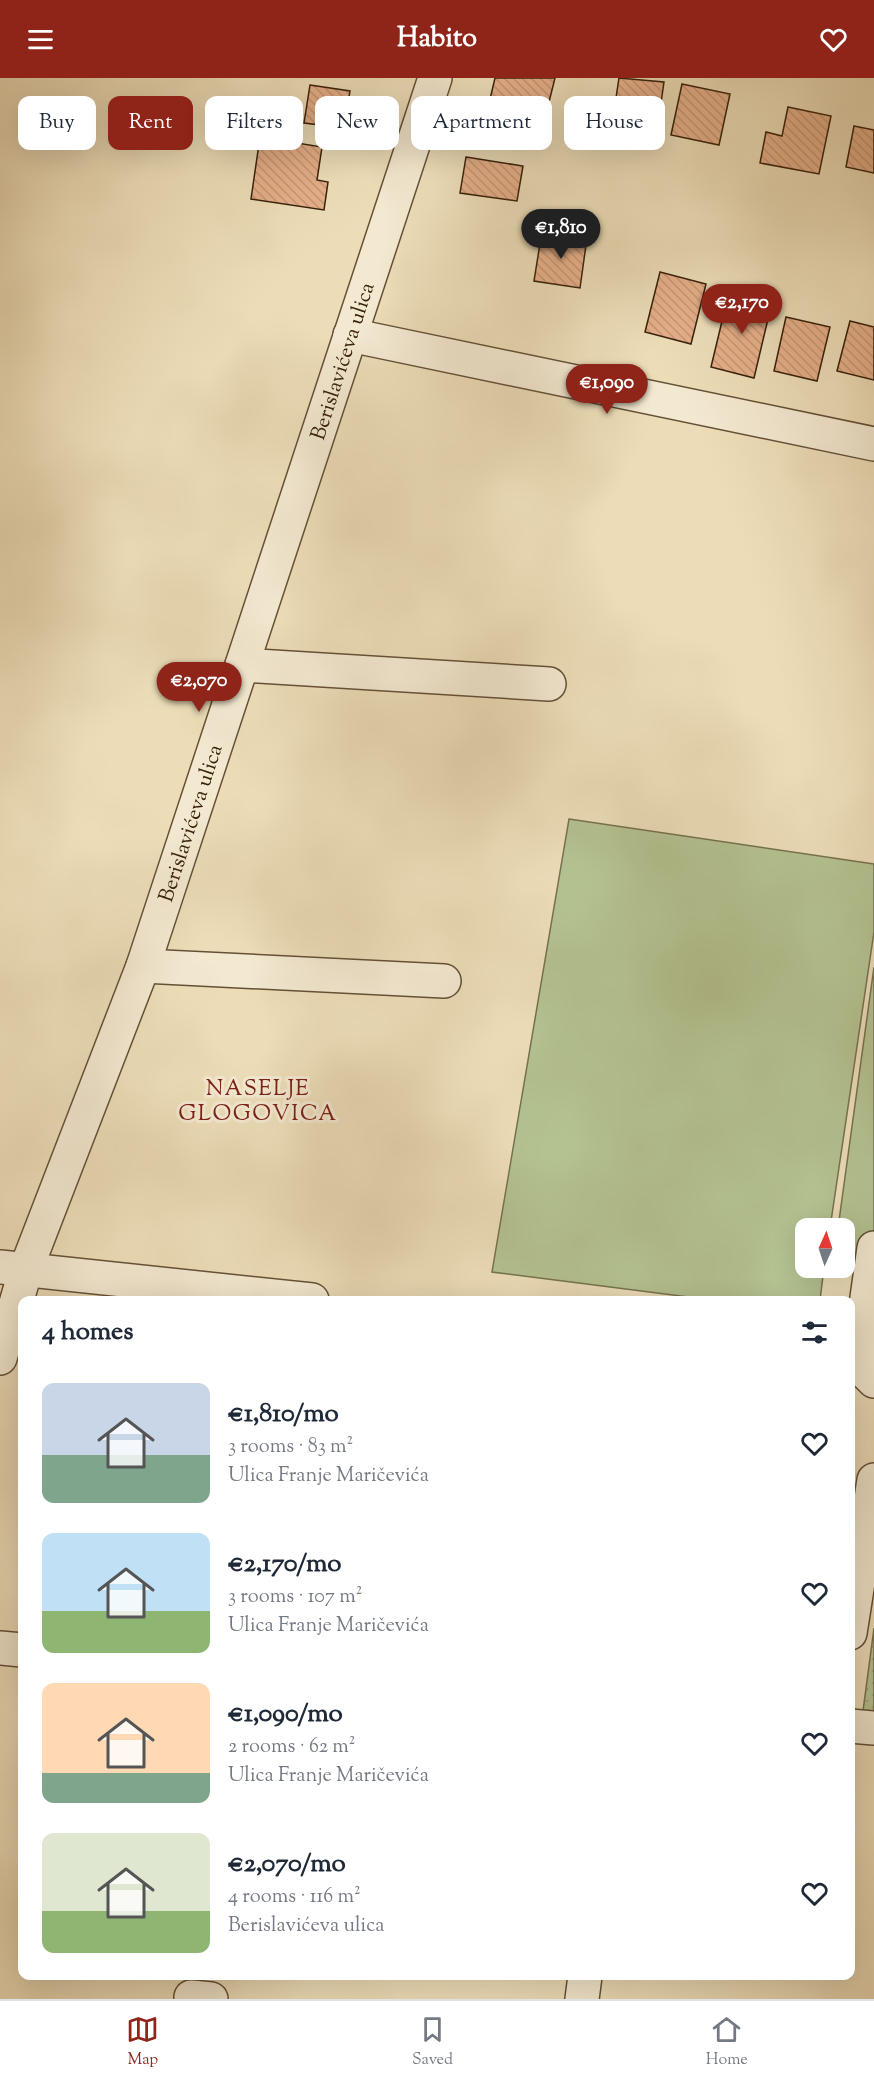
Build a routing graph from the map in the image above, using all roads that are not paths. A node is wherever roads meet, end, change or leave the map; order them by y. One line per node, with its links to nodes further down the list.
1 (435, 78): 2 (street, Berislavićeva ulica)
2 (350, 335): 3 (street); 4 (street, Berislavićeva ulica)
3 (874, 444)
4 (242, 665): 5 (street); 6 (street, Berislavićeva ulica)
5 (549, 684)
6 (143, 966): 7 (street); 9 (street, Berislavićeva ulica)
7 (444, 981)
8 (874, 1248): 12 (street)
9 (13, 1268): 10 (street); 11 (street, Berislavićeva ulica)
10 (275, 1296)
11 (0, 1358)
12 (874, 1381)
13 (874, 1480): 14 (street)
14 (855, 1601)
15 (0, 1648): 16 (street)
16 (18, 1650)
17 (855, 1726): 18 (street)
18 (874, 1728)
19 (584, 1980): 20 (street)
20 (582, 1999)

